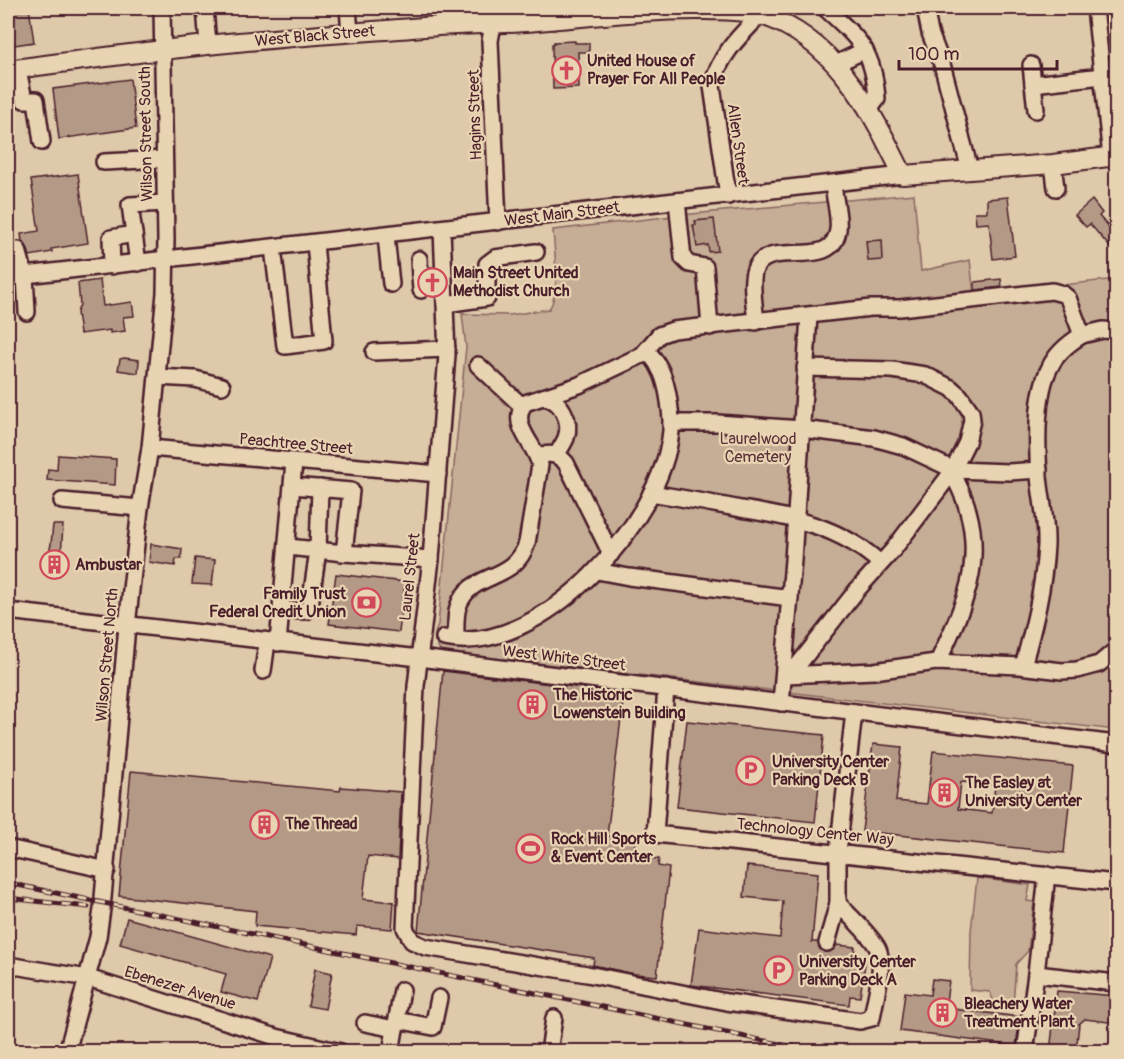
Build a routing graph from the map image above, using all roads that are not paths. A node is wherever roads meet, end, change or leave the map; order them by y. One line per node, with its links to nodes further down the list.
1 (162, 8): 12 (street, Wilson Street South)
2 (205, 8): 11 (street)
3 (348, 8): 10 (street)
4 (825, 8): 13 (street)
5 (925, 8): 26 (street)
6 (1095, 8): 17 (street)
7 (694, 9): 8 (main road, West Black Street); 9 (main road, West Black Street)
8 (764, 11): 14 (main road, West Black Street); 30 (street, Allen Street)
9 (495, 15): 10 (main road, West Black Street); 33 (street, Hagins Street)
10 (350, 33): 11 (main road, West Black Street)
11 (208, 45): 12 (main road, West Black Street)
12 (162, 50): 16 (main road, West Black Street); 23 (street, Wilson Street South)
13 (865, 50): 14 (street); 19 (street)
14 (836, 64): 19 (main road, West Black Street)
15 (1031, 65): 18 (street)
16 (13, 70): 21 (street)
17 (1102, 76): 18 (street); 22 (street)
18 (1033, 84): 20 (street)
19 (869, 110): 27 (main road, West Black Street)
20 (1036, 110)
21 (42, 142)
22 (1114, 157): 25 (main road, West Main Street)
23 (164, 159): 24 (street); 32 (street, Wilson Street South)
24 (104, 162)
25 (1053, 164): 26 (main road, West Main Street); 29 (street)
26 (970, 170): 27 (main road, West Main Street)
27 (903, 175): 28 (street, West Main Street)
28 (832, 184): 30 (street, West Main Street); 52 (street)
29 (1056, 188)
30 (728, 196): 31 (street, West Main Street)
31 (677, 201): 33 (street, West Main Street); 53 (street)
32 (165, 203): 35 (street); 42 (street, Wilson Street South)
33 (498, 222): 34 (street, West Main Street)
34 (442, 229): 36 (street, West Main Street); 46 (street, Laurel Street)
35 (134, 234): 43 (street); 44 (street)
36 (386, 236): 37 (street, West Main Street); 48 (street)
37 (315, 243): 38 (street, West Main Street); 38 (street)
38 (273, 248): 42 (street, West Main Street)
39 (8, 252): 45 (street)
40 (536, 252): 49 (street)
41 (419, 259): 46 (street)
42 (166, 260): 43 (street, West Main Street); 61 (street, Wilson Street North)
43 (138, 263): 44 (street, West Main Street)
44 (112, 266): 45 (street, West Main Street)
45 (25, 275): 47 (street, West Main Street); 50 (street)
46 (444, 276): 49 (street, Laurel Street)
47 (8, 277)
48 (390, 284)
49 (445, 304): 56 (street, Laurel Street)
50 (27, 312)
51 (809, 316): 52 (street); 55 (street); 60 (street)
52 (756, 322): 53 (street)
53 (710, 327): 58 (street)
54 (1116, 331): 55 (street)
55 (1082, 335): 71 (street)
56 (447, 349): 57 (street); 73 (street, Laurel Street)
57 (374, 352)
58 (642, 355): 63 (street); 65 (street)
59 (478, 365): 64 (street)
60 (805, 368): 66 (street); 72 (street)
61 (157, 377): 62 (street); 67 (street, Wilson Street North)
62 (222, 386)
63 (543, 397): 64 (street); 68 (street)
64 (522, 406): 69 (street)
65 (671, 423): 66 (street); 76 (street)
66 (802, 429): 72 (street); 79 (street)
67 (150, 448): 70 (street, Peachtree Street); 78 (street, Wilson Street North)
68 (557, 454): 69 (street); 83 (street)
69 (538, 456): 86 (street)
70 (294, 462): 73 (street, Peachtree Street); 74 (street)
71 (1039, 470): 72 (street); 95 (street)
72 (953, 471): 85 (street); 94 (street)
73 (438, 474): 84 (street, Laurel Street)
74 (293, 486): 75 (street); 80 (street)
75 (320, 488): 81 (street); 82 (street)
76 (651, 493): 79 (street); 83 (street)
77 (62, 501): 78 (street)
78 (140, 508): 90 (street, Wilson Street North)
79 (796, 519): 85 (street); 87 (street)
80 (288, 547): 81 (street); 88 (street)
81 (318, 550): 82 (street); 88 (street)
82 (344, 553): 84 (street)
83 (611, 554): 86 (street)
84 (430, 560): 93 (street, Laurel Street)
85 (880, 563): 97 (street)
86 (597, 571): 87 (street)
87 (790, 598): 97 (street)
88 (281, 610): 91 (street)
89 (8, 611): 90 (street, West White Street)
90 (126, 626): 91 (street, West White Street); 104 (street, Wilson Street North)
91 (272, 642): 93 (street, West White Street); 96 (street)
92 (1116, 650): 95 (street)
93 (419, 658): 98 (street, West White Street); 108 (street, Laurel Street)
94 (938, 662): 95 (street); 97 (street)
95 (1023, 666)
96 (263, 671)
97 (788, 674): 99 (street)
98 (666, 688): 99 (street, West White Street); 103 (street, Technology Center Way)
99 (781, 703): 100 (street, West White Street)
100 (854, 712): 101 (street, West White Street); 103 (street)
101 (1116, 744)
102 (8, 848): 104 (street)
103 (838, 852): 105 (street, Technology Center Way); 107 (street)
104 (107, 870): 111 (street, Wilson Street North)
105 (1047, 875): 106 (street, Technology Center Way); 110 (street)
106 (1116, 883)
107 (838, 903): 108 (street); 108 (street)
108 (857, 925)
109 (8, 965): 111 (street, Ebenezer Avenue)
110 (1036, 974): 112 (street); 123 (street)
111 (87, 978): 118 (street, Ebenezer Avenue); 119 (street, Wilson Street North)
112 (1116, 983)
113 (402, 990): 117 (street)
114 (439, 998): 117 (street)
115 (554, 1018): 122 (street)
116 (365, 1023): 117 (street)
117 (396, 1024): 121 (street)
118 (291, 1046): 120 (street, Ebenezer Avenue)
119 (67, 1052)
120 (341, 1052)
121 (391, 1052)
122 (549, 1052)
123 (1025, 1052)

